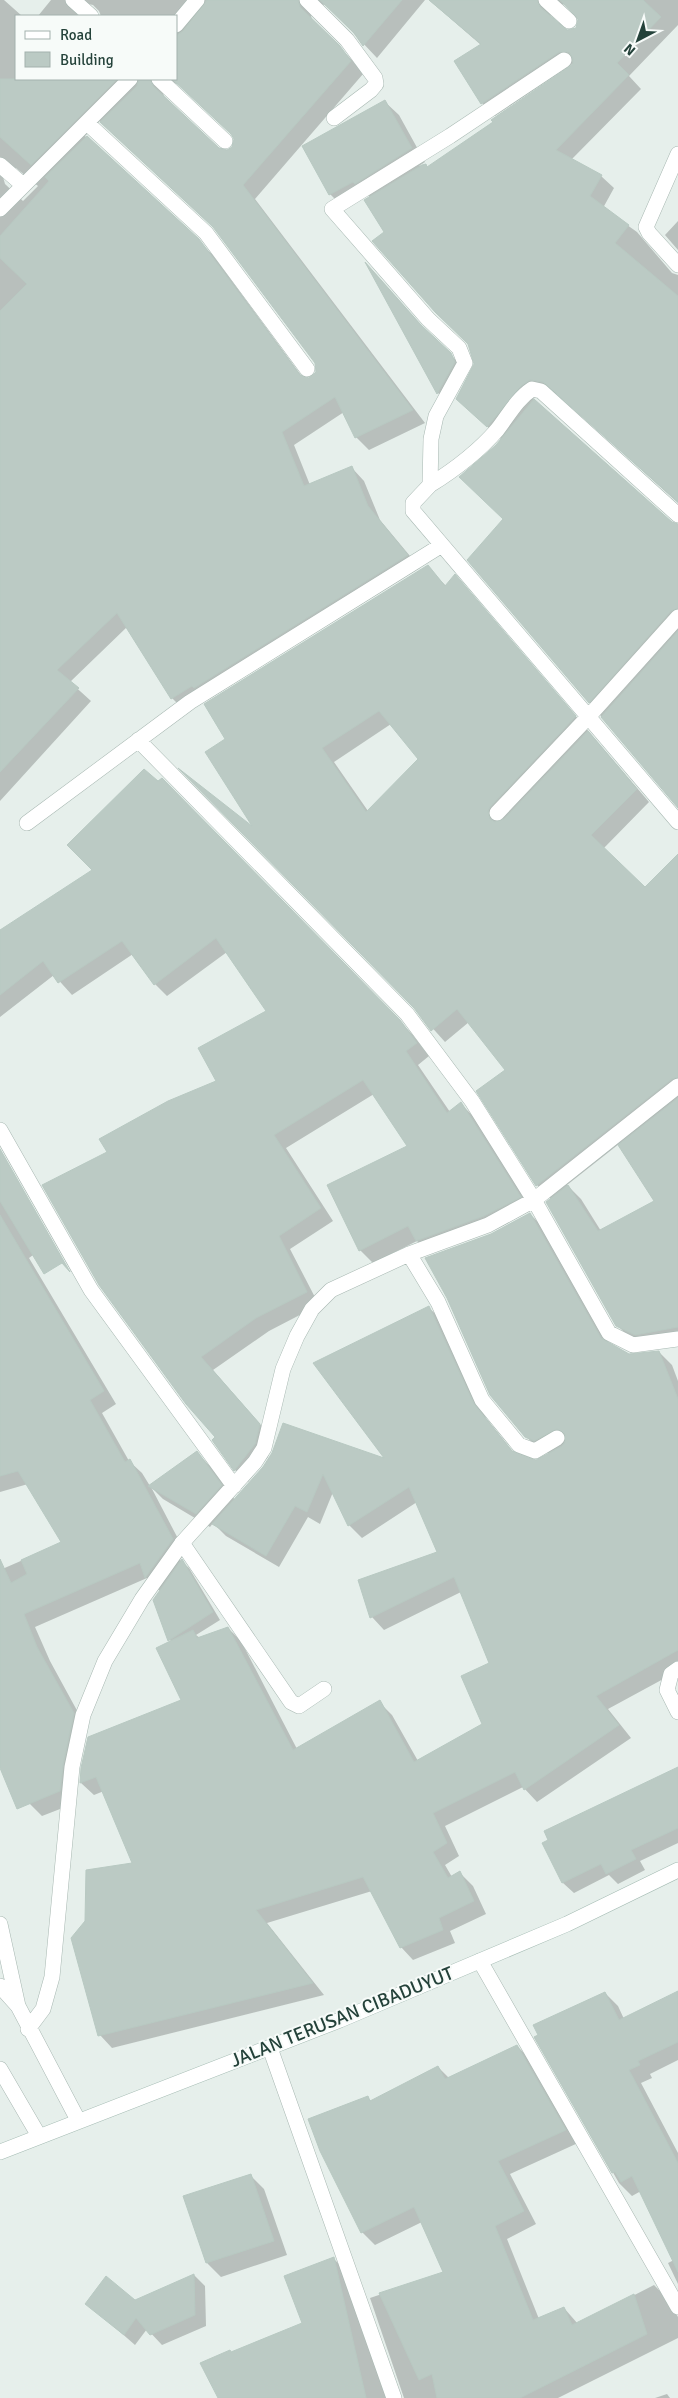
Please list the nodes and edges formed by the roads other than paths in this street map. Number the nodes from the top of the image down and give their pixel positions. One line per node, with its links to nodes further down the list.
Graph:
1 (73, 0): 5 (street)
2 (197, 0): 7 (street)
3 (307, 0): 11 (street)
4 (546, 0): 6 (street)
5 (90, 15)
6 (569, 21)
7 (178, 23)
8 (564, 60): 20 (street)
9 (129, 80): 12 (street)
10 (160, 80): 13 (street)
11 (334, 118)
12 (87, 123): 16 (street); 19 (street)
13 (225, 141)
14 (678, 154): 18 (street)
15 (0, 165): 16 (street)
16 (22, 184): 17 (street)
17 (0, 209)
18 (678, 265)
19 (307, 369)
20 (430, 485): 21 (street); 22 (street)
21 (678, 515)
22 (442, 545): 24 (street); 25 (street)
23 (678, 617): 24 (street)
24 (589, 716): 26 (street); 28 (street)
25 (138, 740): 27 (street); 31 (street)
26 (497, 812)
27 (27, 822)
28 (678, 822)
29 (678, 1086): 31 (street)
30 (0, 1130): 35 (street)
31 (534, 1200): 32 (street); 33 (street)
32 (409, 1254): 34 (street); 35 (street)
33 (678, 1339)
34 (557, 1438)
35 (234, 1486): 36 (street)
36 (182, 1543): 38 (street); 45 (street)
37 (678, 1669): 39 (street)
38 (324, 1689)
39 (678, 1712)
40 (678, 1870): 42 (street, JALAN TERUSAN CIBADUYUT)
41 (0, 1924): 44 (street)
42 (480, 1961): 46 (street, JALAN TERUSAN CIBADUYUT); 51 (street)
43 (0, 1986): 44 (street)
44 (18, 2006): 45 (street)
45 (28, 2029): 48 (street)
46 (270, 2048): 48 (street, JALAN TERUSAN CIBADUYUT); 52 (street)
47 (0, 2069): 49 (street)
48 (78, 2120): 49 (street, JALAN TERUSAN CIBADUYUT)
49 (39, 2136): 50 (street, JALAN TERUSAN CIBADUYUT)
50 (0, 2152)
51 (678, 2307)
52 (394, 2398)

